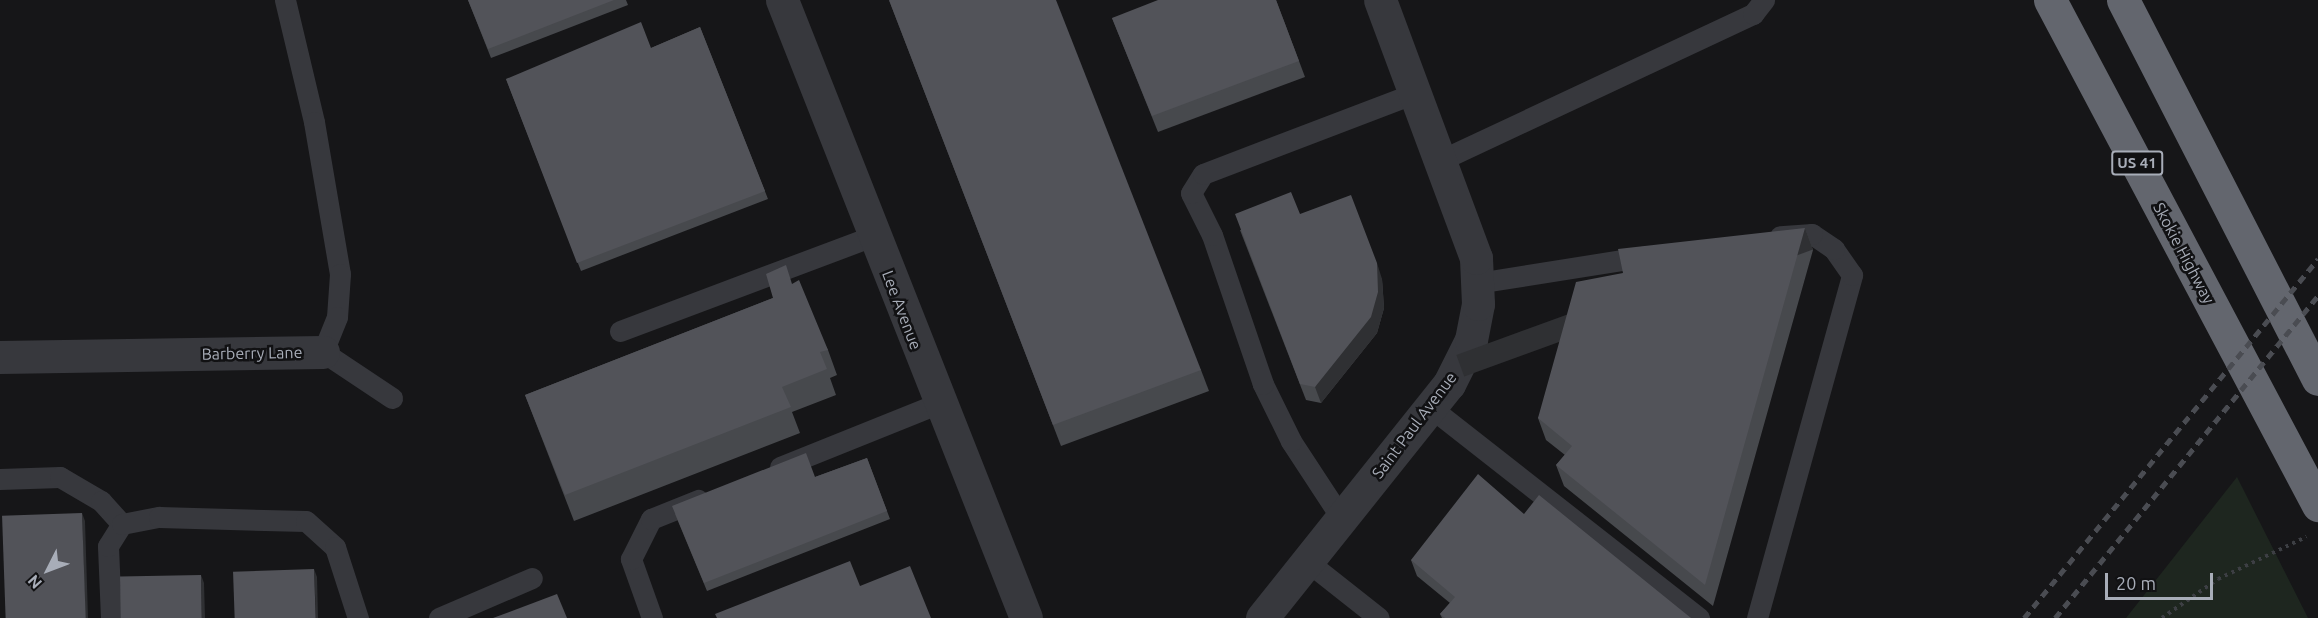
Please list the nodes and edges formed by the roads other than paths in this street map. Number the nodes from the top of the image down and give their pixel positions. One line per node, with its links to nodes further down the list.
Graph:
1 (285, 0): 14 (lane, Barberry Lane)
2 (782, 0): 9 (street, Lee Avenue)
3 (1380, 0): 7 (street, Saint Paul Avenue)
4 (1764, 0): 8 (lane)
5 (2050, 0): 23 (highway, Skokie Highway / US 41)
6 (2123, 0): 16 (highway)
7 (1415, 93): 8 (street, Saint Paul Avenue); 24 (lane)
8 (1439, 161): 12 (street, Saint Paul Avenue)
9 (873, 236): 13 (lane); 18 (street, Lee Avenue)
10 (1757, 239): 36 (lane)
11 (1676, 252): 12 (lane)
12 (1477, 283): 19 (street, Saint Paul Avenue)
13 (620, 331)
14 (322, 352): 15 (street, Barberry Lane); 17 (lane)
15 (0, 357)
16 (2318, 379)
17 (392, 398)
18 (939, 403): 20 (lane); 32 (street, Lee Avenue)
19 (1431, 407): 24 (street, Saint Paul Avenue); 35 (lane)
20 (761, 474)
21 (0, 479): 25 (lane)
22 (717, 492): 31 (lane)
23 (2318, 505)
24 (1342, 519): 26 (street, Saint Paul Avenue)
25 (122, 524): 28 (lane); 29 (lane)
26 (1308, 562): 33 (street, Saint Paul Avenue); 34 (lane)
27 (532, 578): 30 (lane)
28 (111, 618)
29 (358, 618)
30 (439, 618)
31 (652, 618)
32 (1026, 618)
33 (1263, 618)
34 (1379, 618)
35 (1699, 618)
36 (1757, 618)

